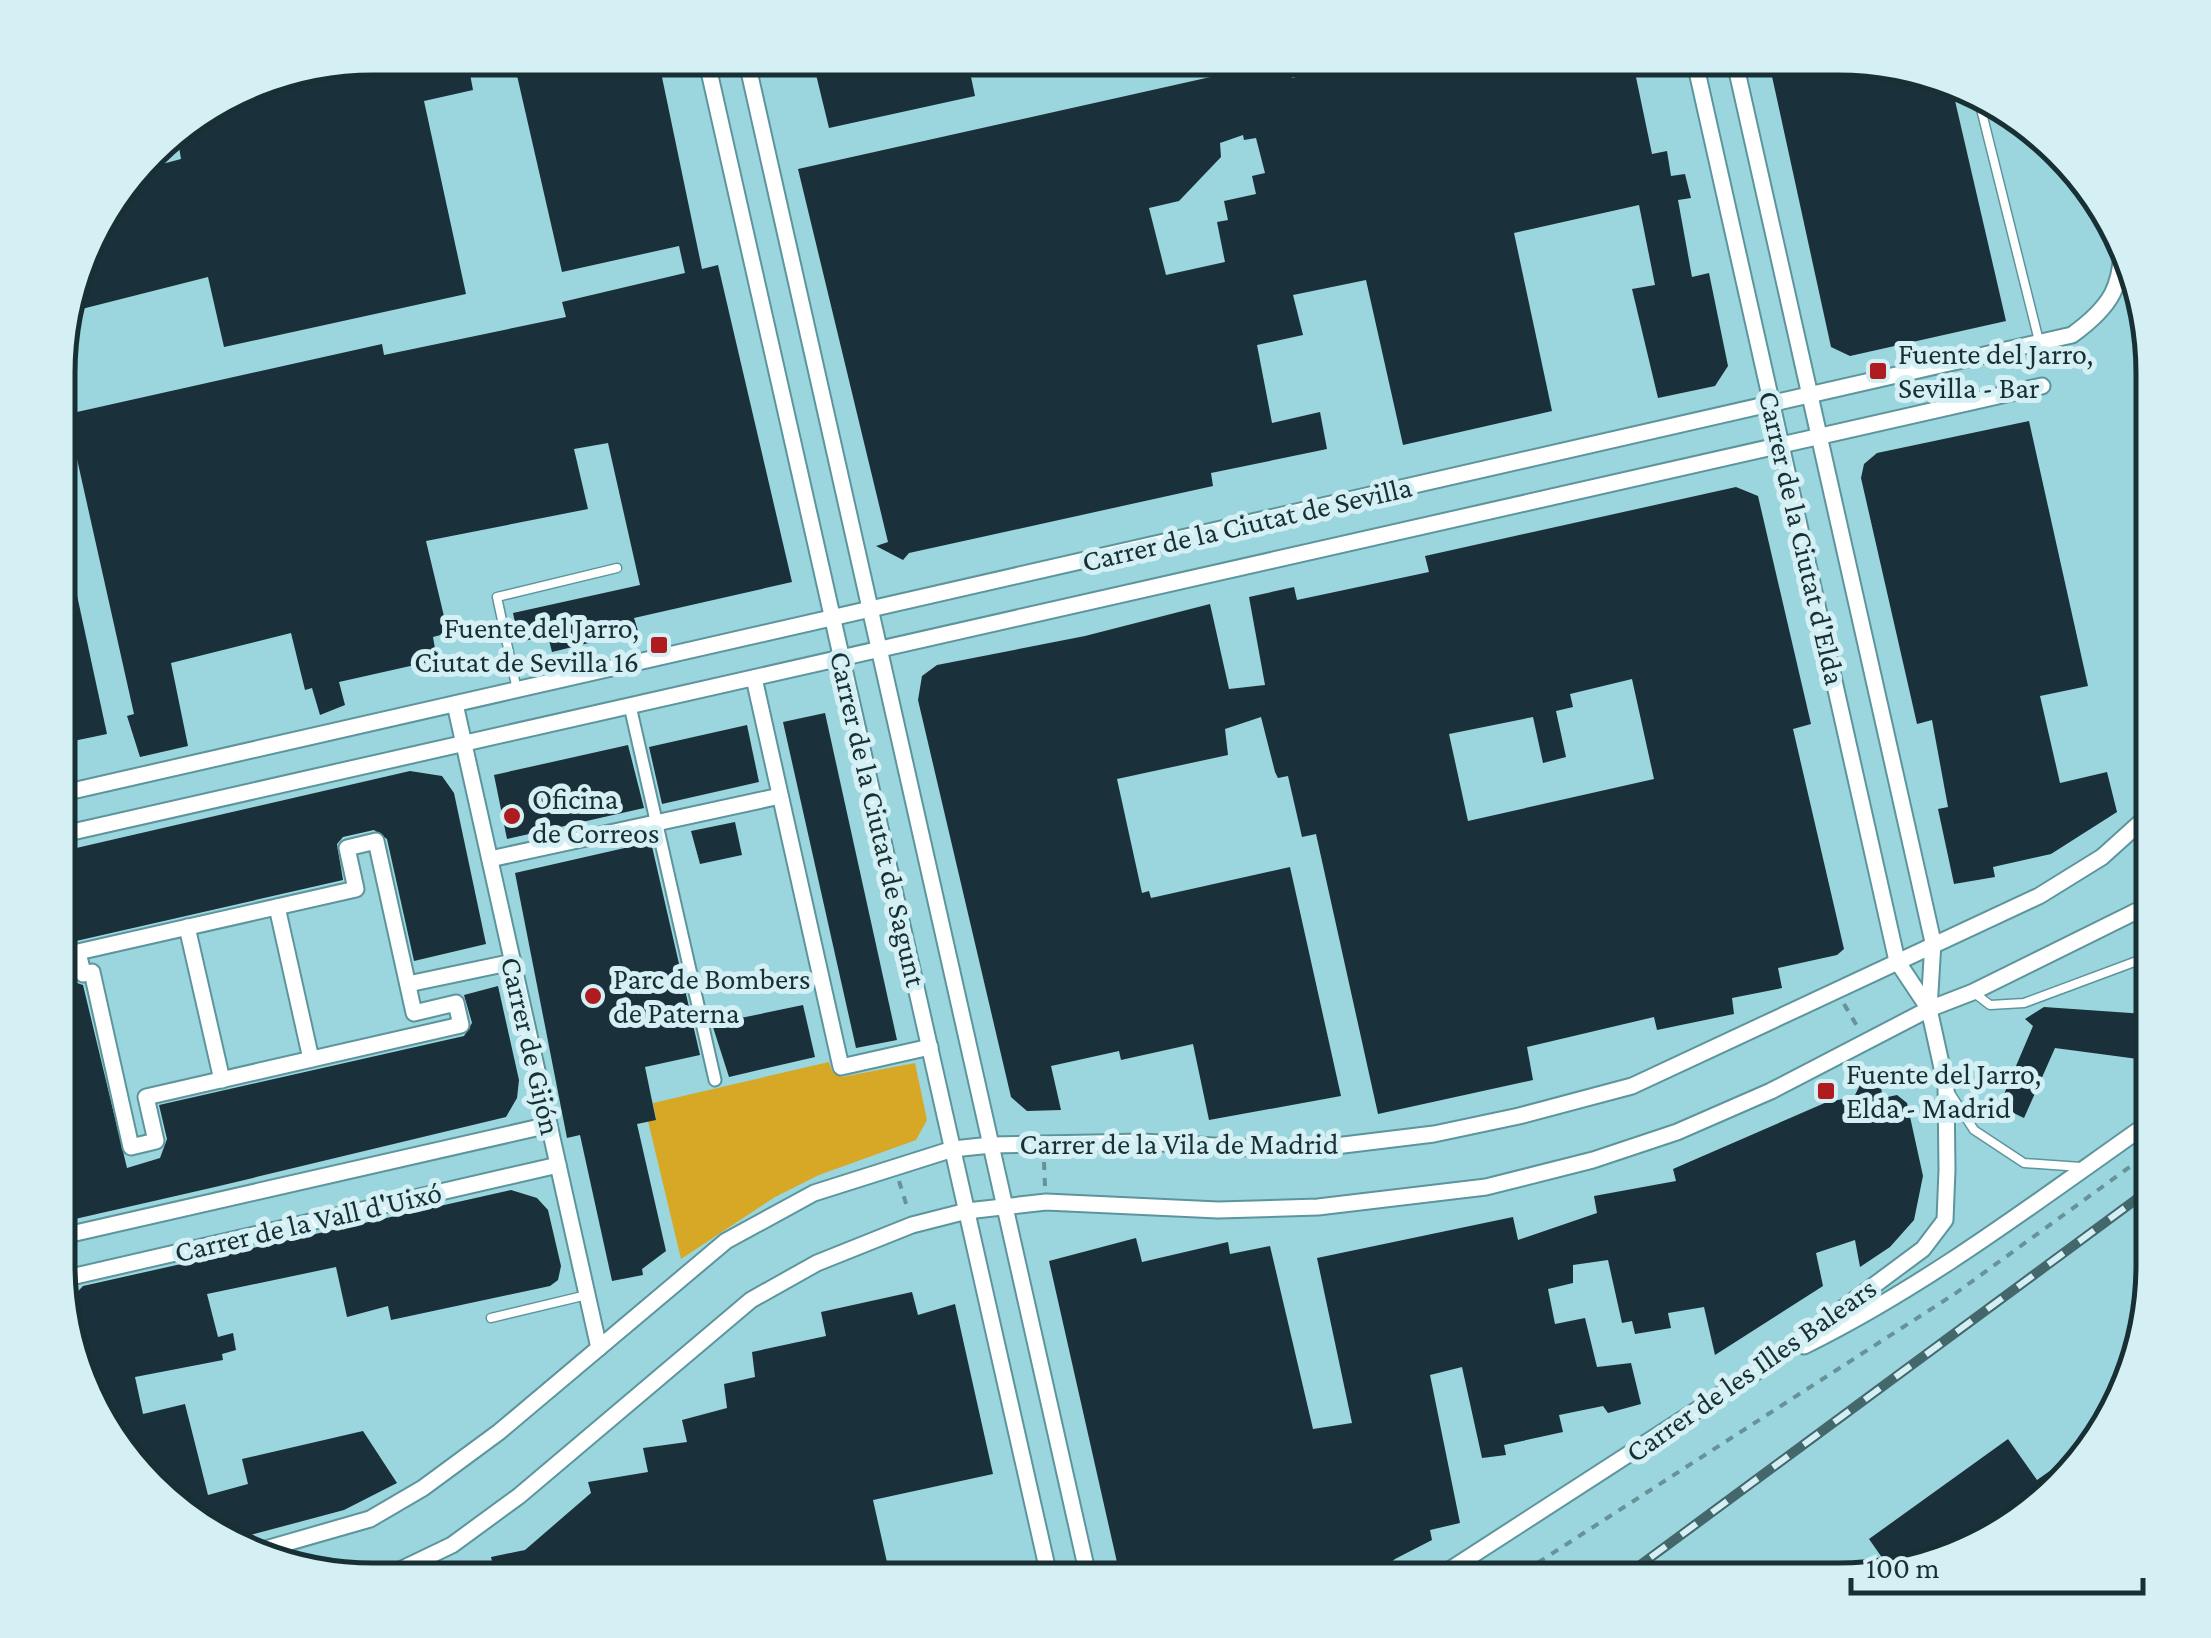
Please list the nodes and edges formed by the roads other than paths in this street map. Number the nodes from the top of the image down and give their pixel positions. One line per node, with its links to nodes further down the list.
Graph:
1 (710, 76): 15 (street, Carrer de la Ciutat de Sagunt)
2 (750, 76): 14 (street, Carrer de la Ciutat de Sagunt)
3 (1698, 76): 10 (street, Carrer de la Ciutat d'Elda)
4 (1738, 76): 9 (street, Carrer de la Ciutat d'Elda)
5 (1983, 113): 7 (lane)
6 (2120, 278): 7 (street, Carrer de la Ciutat de Sevilla)
7 (2040, 344): 9 (street, Carrer de la Ciutat de Sevilla)
8 (2042, 386): 11 (street, Carrer de la Ciutat de Sevilla)
9 (1810, 396): 10 (street, Carrer de la Ciutat de Sevilla); 11 (street, Carrer de la Ciutat d'Elda)
10 (1772, 405): 12 (street, Carrer de la Ciutat d'Elda); 14 (street, Carrer de la Ciutat de Sevilla)
11 (1819, 436): 12 (street, Carrer de la Ciutat de Sevilla); 32 (street, Carrer de la Ciutat d'Elda)
12 (1781, 445): 16 (street, Carrer de la Ciutat de Sevilla); 33 (street, Carrer de la Ciutat d'Elda)
13 (618, 568): 19 (lane)
14 (870, 610): 15 (street, Carrer de la Ciutat de Sevilla); 16 (street, Carrer de la Ciutat de Sagunt)
15 (833, 618): 17 (street, Carrer de la Ciutat de Sagunt); 19 (street, Carrer de la Ciutat de Sevilla)
16 (880, 649): 17 (street, Carrer de la Ciutat de Sevilla); 50 (street, Carrer de la Ciutat de Sagunt)
17 (842, 658): 18 (street, Carrer de la Ciutat de Sevilla); 43 (street, Carrer de la Ciutat de Sagunt)
18 (754, 678): 21 (street, Carrer de la Ciutat de Sevilla); 24 (street)
19 (516, 690): 20 (street, Carrer de la Ciutat de Sevilla)
20 (455, 704): 22 (street); 23 (street, Carrer de la Ciutat de Sevilla)
21 (630, 706): 22 (street, Carrer de la Ciutat de Sevilla); 25 (street)
22 (464, 743): 27 (street, Carrer de la Ciutat de Sevilla); 28 (street, Carrer de Gijón)
23 (75, 790)
24 (780, 796): 25 (street); 38 (street)
25 (657, 823): 28 (street); 46 (street)
26 (2135, 827): 32 (street, Carrer de la Vila de Madrid)
27 (76, 831)
28 (490, 859): 34 (street, Carrer de Gijón)
29 (278, 907): 31 (street); 39 (street); 44 (street)
30 (2135, 912): 41 (street, Carrer de la Vila de Madrid)
31 (187, 927): 36 (street); 45 (street)
32 (1933, 942): 33 (street, Carrer de la Vila de Madrid); 42 (street, Carrer de la Ciutat d'Elda)
33 (1897, 961): 42 (street, Carrer de la Ciutat d'Elda); 50 (street, Carrer de la Vila de Madrid)
34 (513, 962): 39 (street); 48 (street, Carrer de Gijón)
35 (2135, 962): 41 (lane)
36 (80, 964): 37 (street); 45 (street)
37 (76, 965)
38 (821, 979): 40 (lane); 43 (street)
39 (408, 984): 44 (street)
40 (784, 987)
41 (1973, 992): 42 (street, Carrer de la Vila de Madrid)
42 (1929, 1009): 47 (street, Carrer de la Ciutat d'Elda); 54 (street, Carrer de la Vila de Madrid)
43 (930, 1047): 51 (street, Carrer de la Ciutat de Sagunt)
44 (311, 1059): 45 (street)
45 (222, 1080)
46 (715, 1080)
47 (1946, 1086): 53 (lane); 61 (street, Carrer de les Illes Balears)
48 (549, 1125): 52 (street, Carrer de Gijón); 56 (street, Carrer de la Vall d'Uixó)
49 (2135, 1133): 53 (street)
50 (991, 1145): 51 (street, Carrer de la Vila de Madrid); 54 (street, Carrer de la Ciutat de Sagunt)
51 (953, 1149): 55 (street, Carrer de la Ciutat de Sagunt); 60 (street, Carrer de la Vila de Madrid)
52 (558, 1165): 57 (street, Carrer de la Vall d'Uixó); 58 (street, Carrer de Gijón)
53 (2086, 1167): 61 (street)
54 (1005, 1207): 55 (street, Carrer de la Vila de Madrid); 65 (street, Carrer de la Ciutat de Sagunt)
55 (967, 1211): 63 (street, Carrer de la Vila de Madrid); 64 (street, Carrer de la Ciutat de Sagunt)
56 (76, 1233)
57 (76, 1276)
58 (587, 1296): 59 (lane); 60 (street, Carrer de Gijón)
59 (491, 1318)
60 (599, 1348): 62 (street, Carrer de la Vila de Madrid)
61 (1768, 1364): 66 (street, Carrer de les Illes Balears)
62 (276, 1546)
63 (416, 1562)
64 (1046, 1562)
65 (1085, 1562)
66 (1461, 1563)

